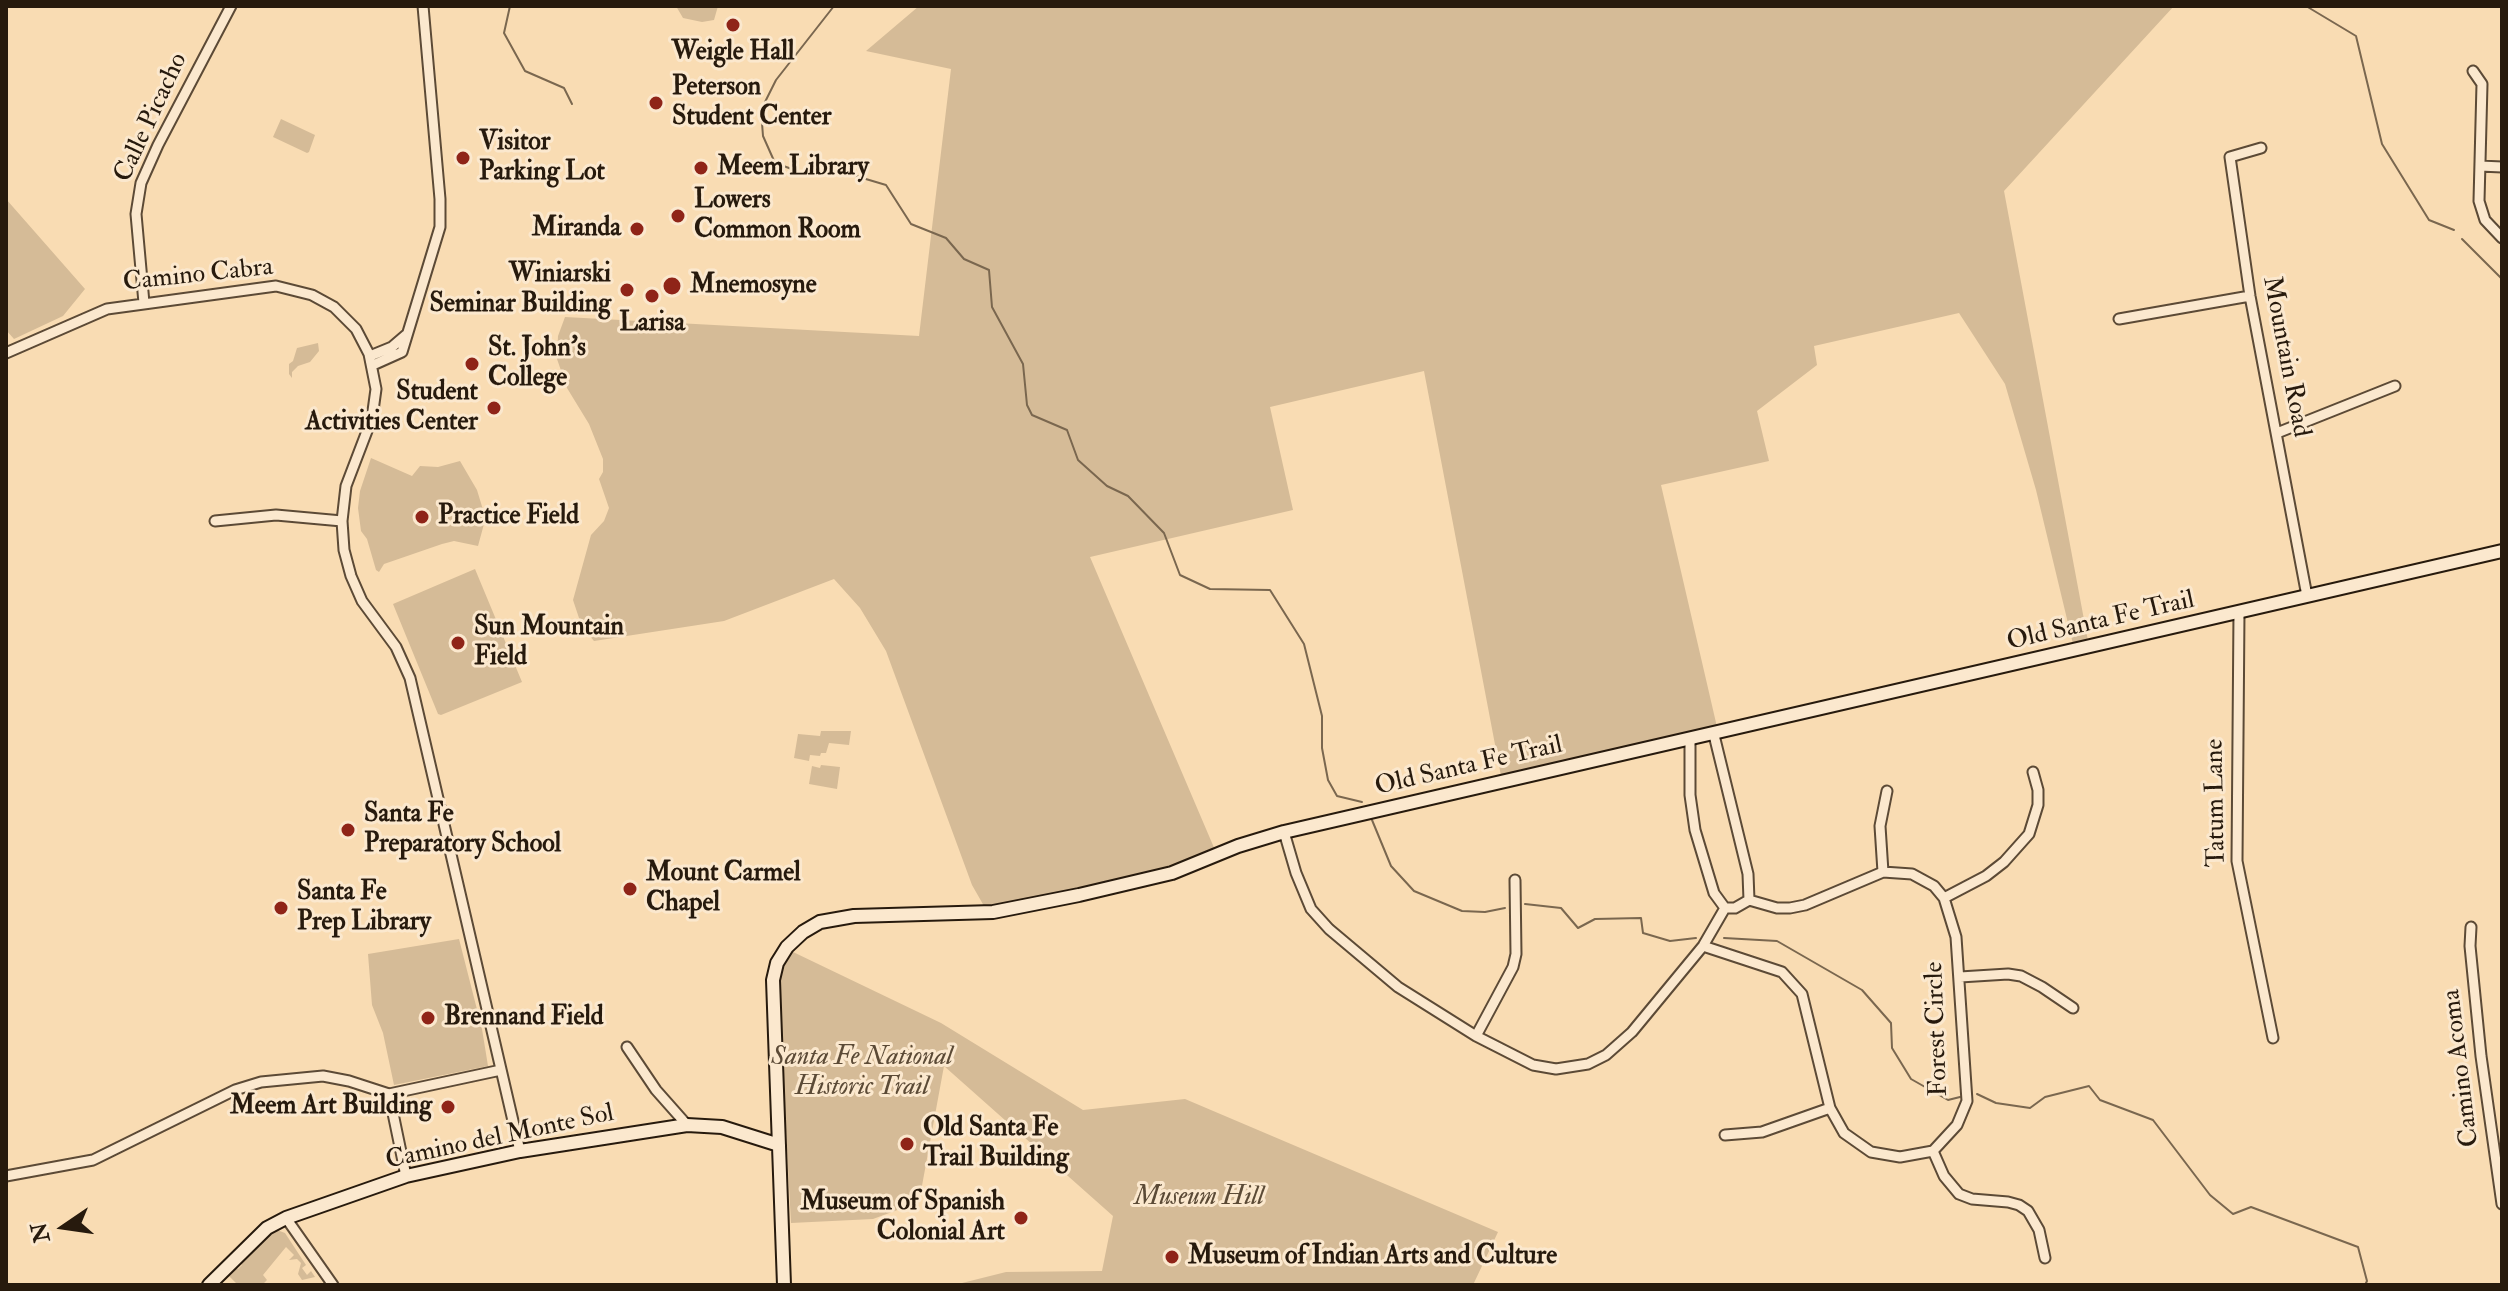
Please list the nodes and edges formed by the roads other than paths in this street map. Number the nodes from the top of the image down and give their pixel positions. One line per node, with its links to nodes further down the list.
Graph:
1 (231, 6): 9 (street, Calle Picacho)
2 (423, 6): 12 (street)
3 (2473, 71): 5 (street)
4 (2261, 148): 8 (street, Mountain Road)
5 (2480, 166): 6 (street); 7 (street)
6 (2502, 167)
7 (2502, 238)
8 (2250, 296): 10 (street); 14 (street, Mountain Road)
9 (144, 303): 11 (street, Camino Cabra); 12 (street, Camino Cabra)
10 (2119, 319)
11 (6, 353)
12 (372, 361): 16 (street)
13 (2395, 386): 14 (street)
14 (2277, 433): 18 (street, Mountain Road)
15 (215, 521): 16 (street)
16 (342, 521): 37 (street)
17 (2502, 551): 18 (street, Old Santa Fe Trail)
18 (2307, 596): 19 (street, Old Santa Fe Trail)
19 (2239, 612): 20 (street, Old Santa Fe Trail); 35 (street, Tatum Lane)
20 (1714, 735): 21 (street, Old Santa Fe Trail); 28 (street)
21 (1690, 740): 24 (street, Old Santa Fe Trail); 29 (street)
22 (2033, 772): 27 (street)
23 (1887, 791): 25 (street)
24 (1284, 832): 34 (street); 42 (street, Old Santa Fe Trail)
25 (1883, 872): 27 (street); 28 (street)
26 (1515, 880): 34 (street)
27 (1944, 898): 32 (street, Forest Circle)
28 (1749, 900): 29 (street)
29 (1725, 908): 31 (street)
30 (2471, 927): 47 (street, Camino Acoma)
31 (1703, 946): 34 (street); 39 (street)
32 (1960, 977): 33 (street); 44 (street, Forest Circle)
33 (2073, 1008)
34 (1476, 1036)
35 (2273, 1038)
36 (627, 1047): 40 (street)
37 (501, 1070): 38 (street); 43 (street)
38 (389, 1094): 45 (street); 46 (street)
39 (1830, 1108): 41 (street); 44 (street)
40 (687, 1125): 42 (street, Camino del Monte Sol); 43 (street, Camino del Monte Sol)
41 (1725, 1135)
42 (779, 1145): 52 (street, Old Santa Fe Trail)
43 (520, 1151): 46 (street, Camino del Monte Sol)
44 (1933, 1151): 49 (street)
45 (6, 1176)
46 (406, 1176): 48 (street, Camino del Monte Sol)
47 (2502, 1204)
48 (286, 1218): 50 (street, Camino del Monte Sol); 51 (street)
49 (2045, 1258)
50 (209, 1285)
51 (333, 1285)
52 (784, 1285)

